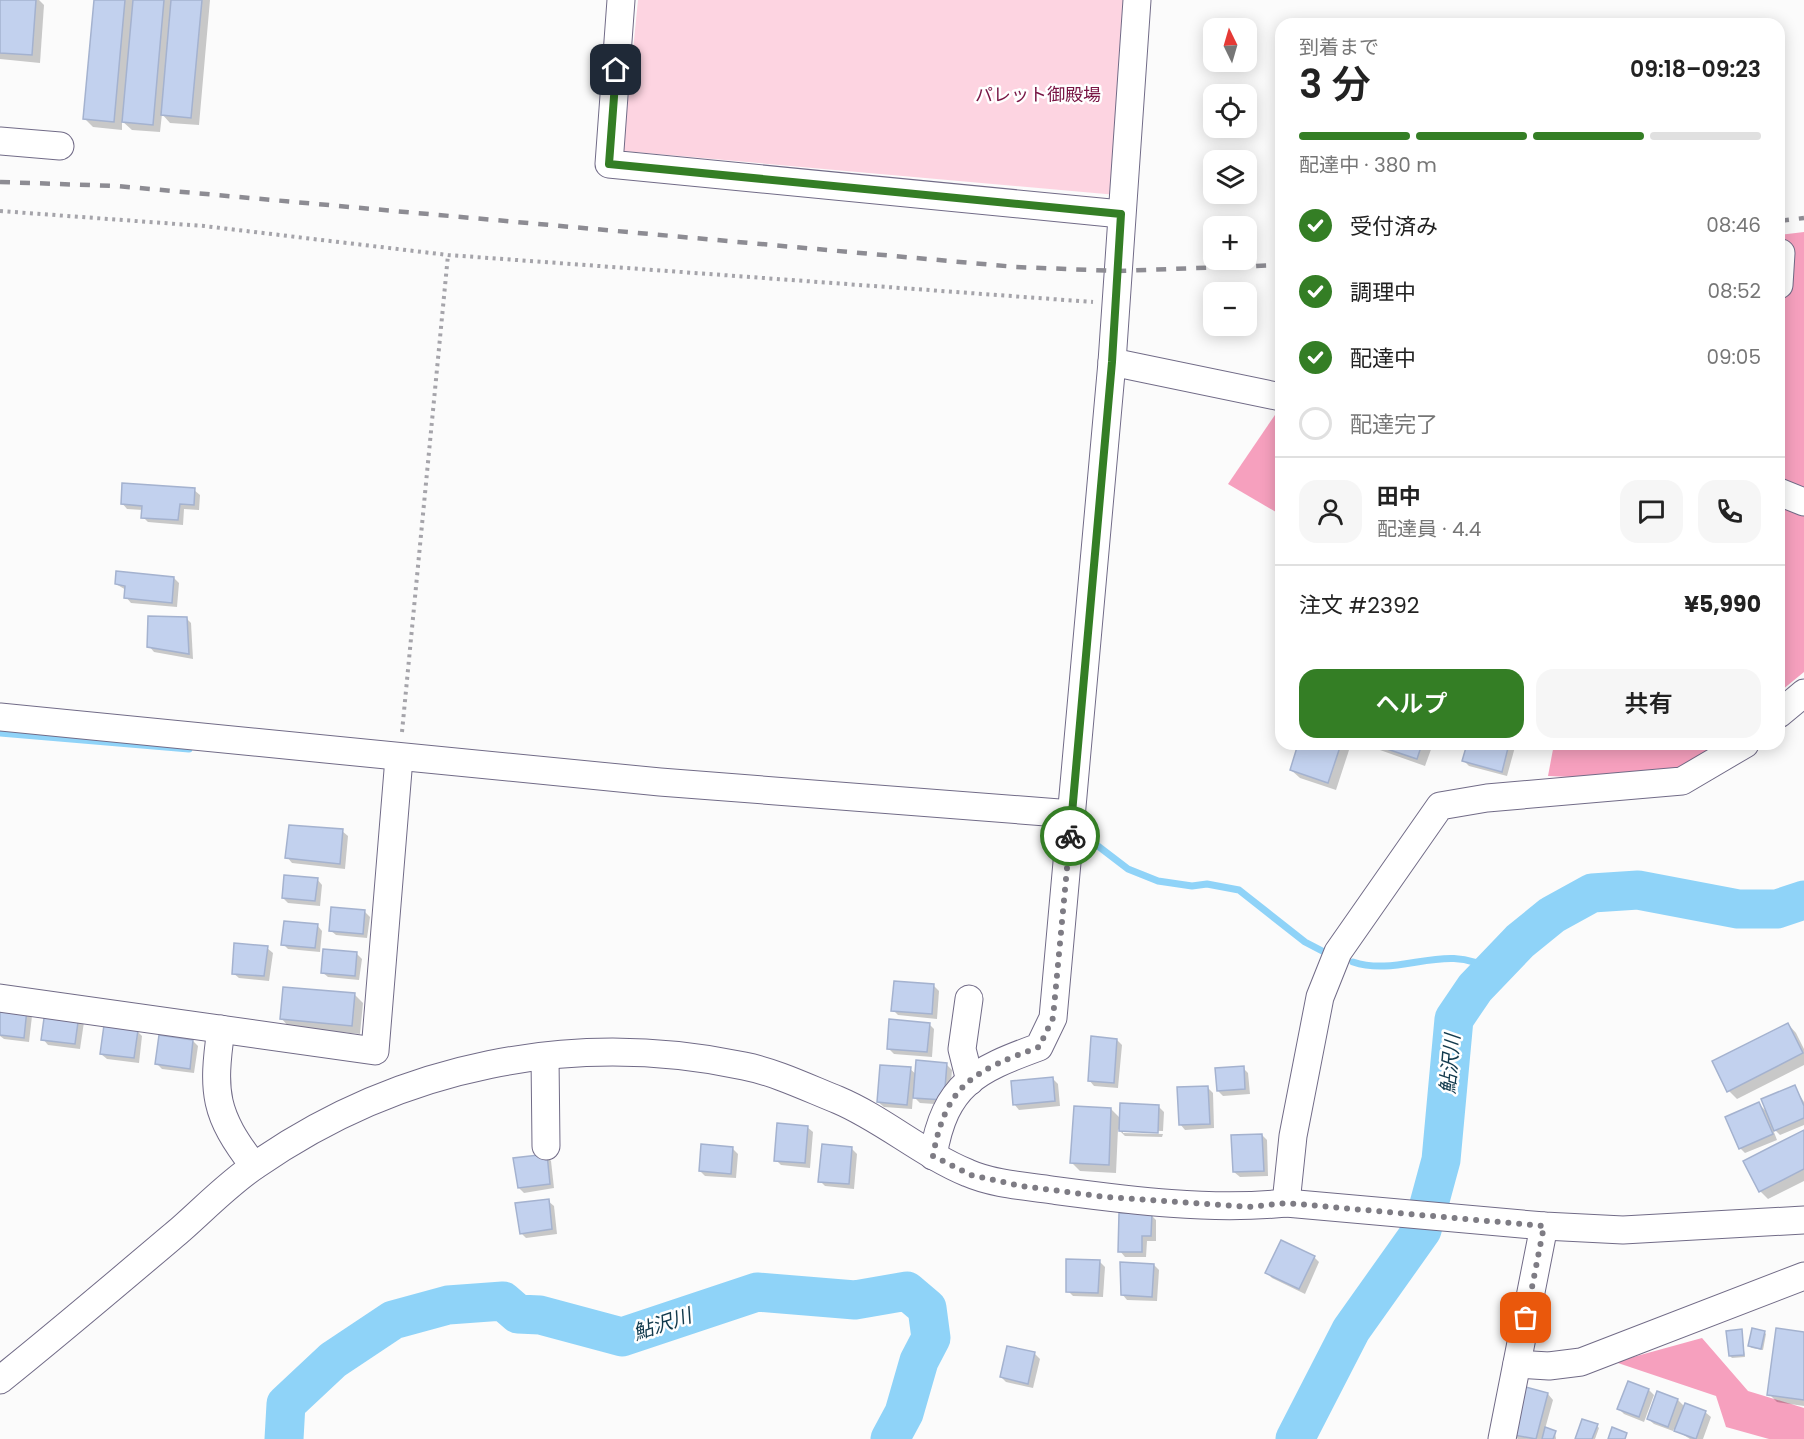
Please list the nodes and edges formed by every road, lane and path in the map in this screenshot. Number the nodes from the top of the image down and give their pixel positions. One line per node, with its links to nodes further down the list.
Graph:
1 (621, 0): 6 (street)
2 (1137, 0): 6 (street)
3 (0, 141): 4 (street)
4 (60, 146)
5 (0, 211): 7 (path)
6 (1121, 214): 8 (street)
7 (448, 255): 8 (path); 17 (path)
8 (1115, 304): 9 (street)
9 (1112, 362): 10 (street); 18 (street)
10 (1275, 396)
11 (1785, 494): 12 (street)
12 (1804, 502)
13 (1804, 693): 14 (street)
14 (1785, 709)
15 (0, 717): 17 (street)
16 (1735, 750): 27 (street)
17 (399, 758): 18 (street); 21 (street)
18 (1072, 814): 23 (street)
19 (0, 998): 21 (street)
20 (969, 999): 23 (street)
21 (220, 1029): 26 (street)
22 (545, 1057): 24 (street); 25 (street); 26 (street)
23 (970, 1081): 25 (street)
24 (546, 1146)
25 (933, 1156): 27 (street)
26 (254, 1166): 32 (street)
27 (1286, 1203): 29 (street)
28 (1804, 1220): 29 (street)
29 (1544, 1226): 31 (street)
30 (1804, 1276): 31 (street)
31 (1517, 1364): 33 (street)
32 (0, 1380)
33 (1502, 1439)

